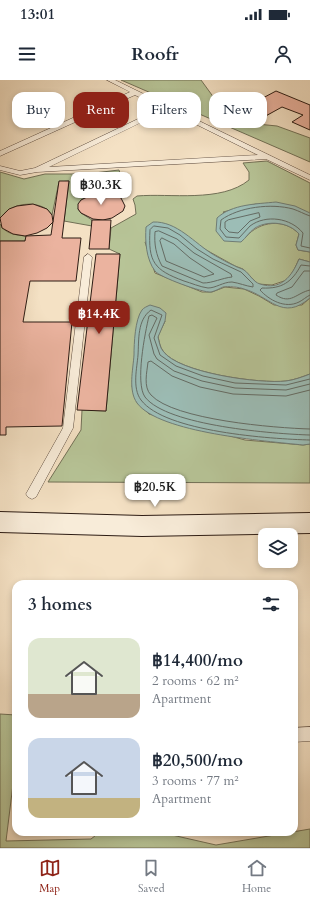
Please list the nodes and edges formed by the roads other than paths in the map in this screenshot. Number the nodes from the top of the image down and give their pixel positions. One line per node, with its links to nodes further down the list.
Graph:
1 (110, 80): 2 (lane)
2 (134, 93): 3 (lane); 6 (lane)
3 (137, 94)
4 (137, 122): 9 (lane)
5 (201, 125): 7 (lane)
6 (0, 154)
7 (265, 157): 9 (lane); 10 (lane)
8 (0, 168): 9 (lane)
9 (37, 170)
10 (310, 178)
11 (88, 257): 12 (lane)
12 (32, 494)
13 (0, 522): 14 (street)
14 (310, 523)
15 (310, 734): 16 (lane)
16 (298, 735)

